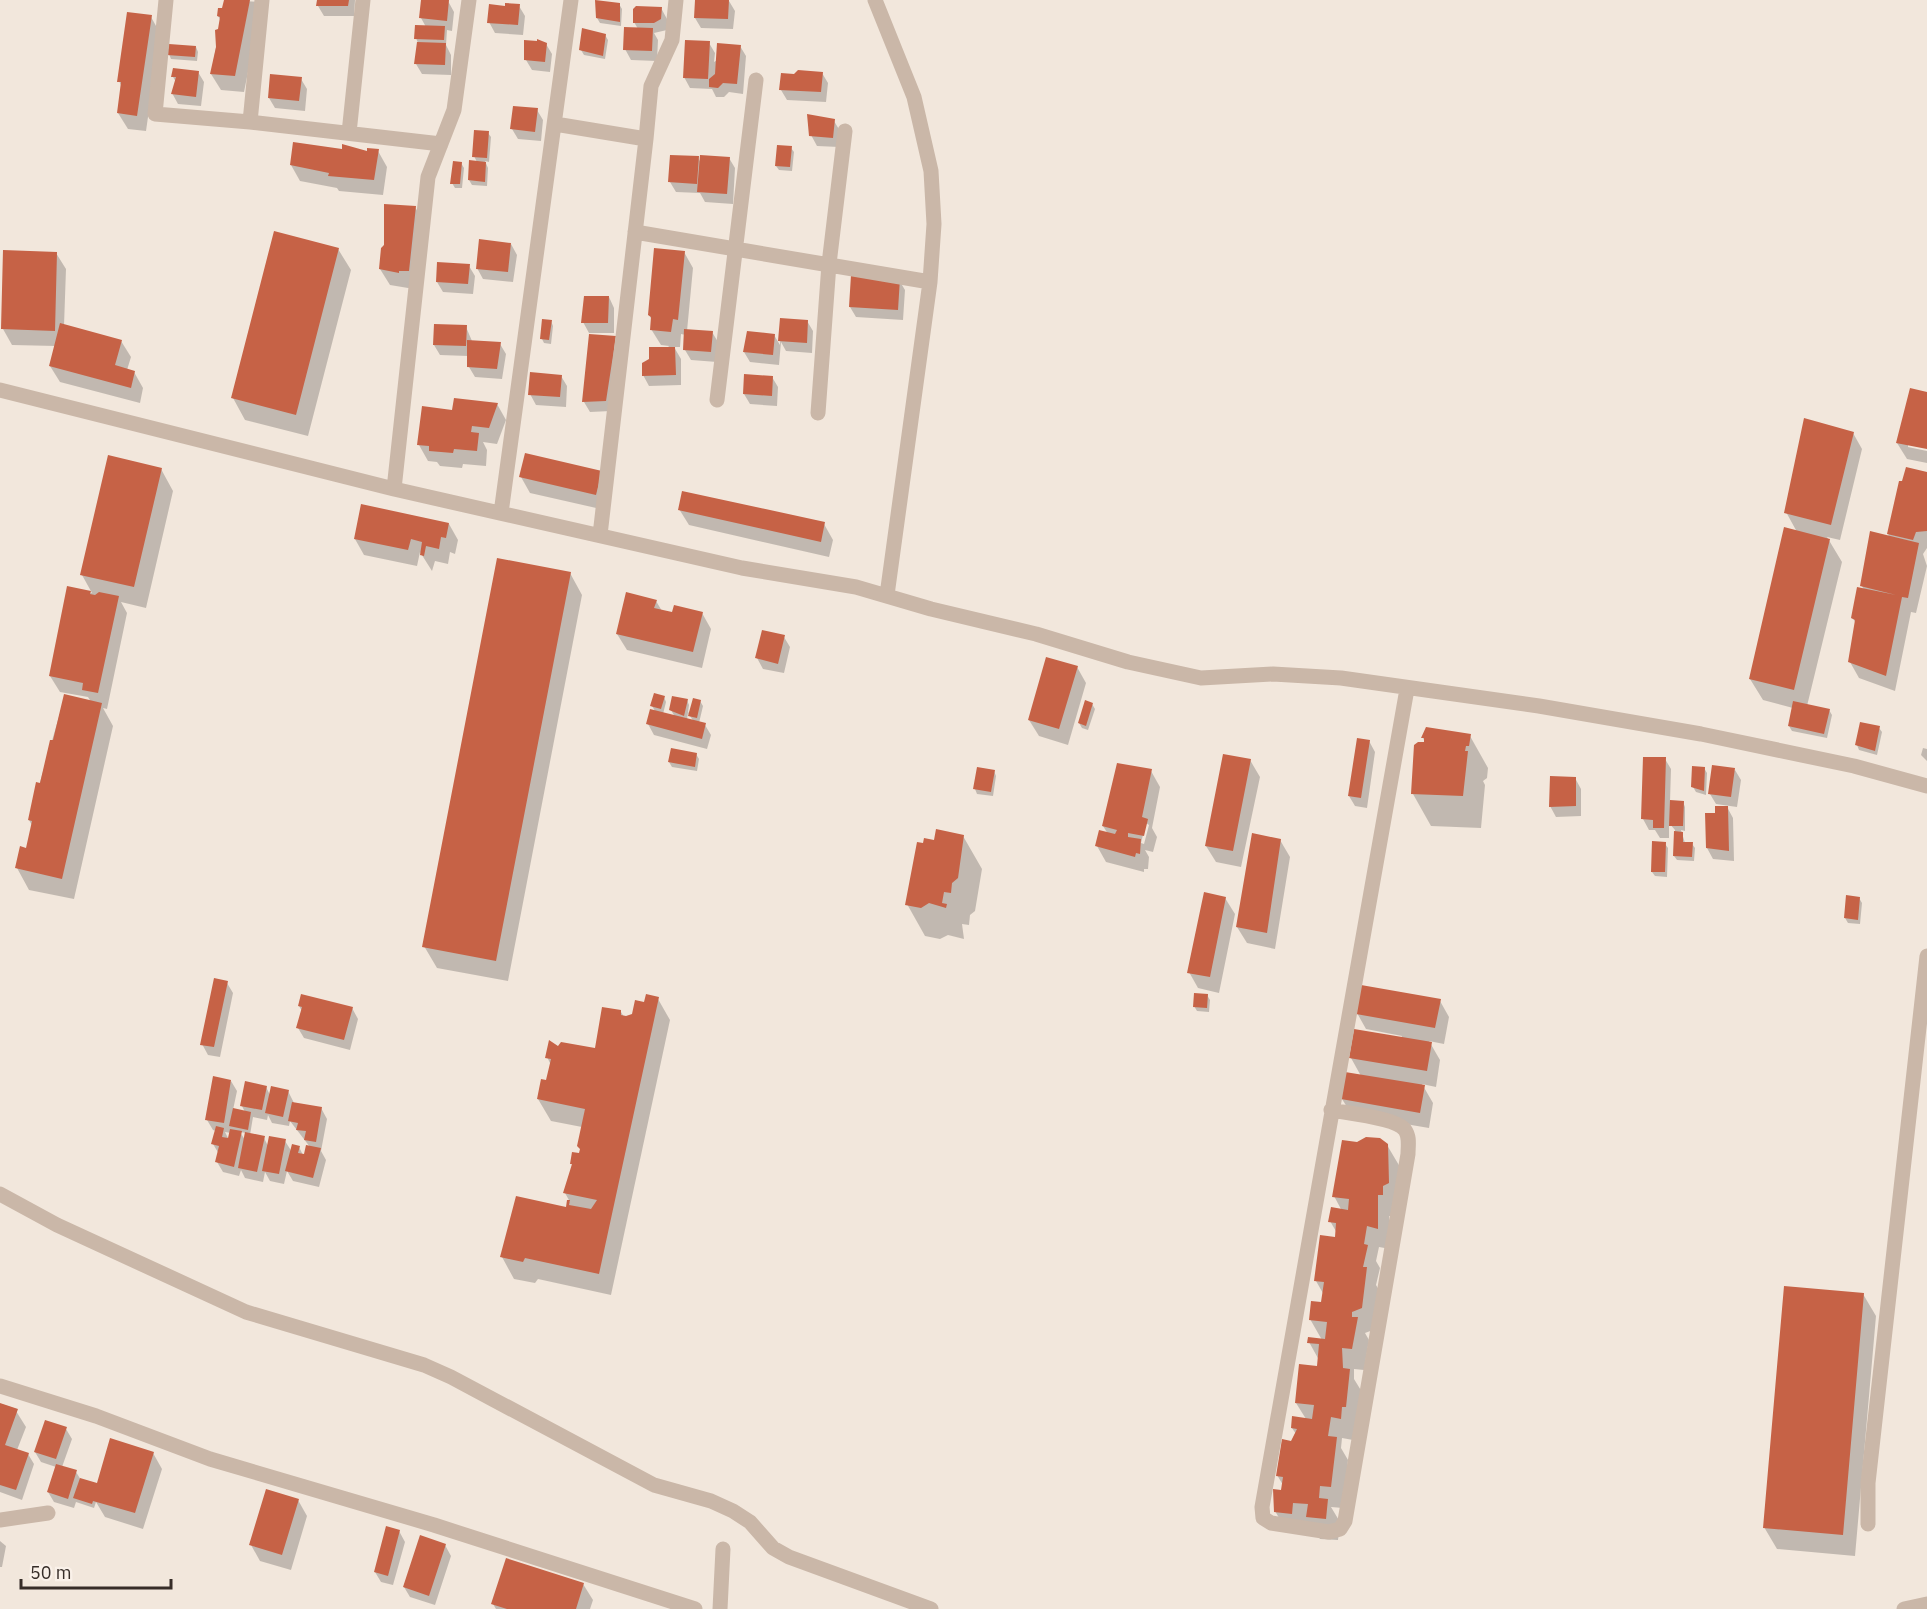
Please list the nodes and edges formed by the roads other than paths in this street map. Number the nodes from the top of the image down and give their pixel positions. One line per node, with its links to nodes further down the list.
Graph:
1 (166, 0): 9 (street)
2 (262, 0): 9 (street)
3 (363, 0): 12 (street)
4 (469, 0): 14 (street)
5 (571, 0): 10 (street)
6 (676, 0): 13 (street)
7 (875, 0): 18 (street)
8 (756, 80): 16 (street)
9 (250, 122): 12 (street)
10 (555, 124): 13 (street); 23 (street)
11 (844, 130): 17 (street)
12 (349, 133): 14 (street)
13 (646, 139): 15 (street)
14 (441, 144): 22 (street)
15 (635, 232): 16 (street); 24 (street)
16 (735, 249): 17 (street); 20 (street)
17 (829, 264): 18 (street); 21 (street)
18 (930, 282): 25 (street)
19 (0, 390): 22 (street)
20 (717, 400)
21 (818, 413)
22 (394, 489): 23 (street)
23 (501, 513): 24 (street)
24 (600, 535): 25 (street)
25 (888, 595): 26 (street)
26 (1407, 689): 27 (street); 29 (street)
27 (1927, 786)
28 (1927, 956): 34 (street)
29 (1330, 1110): 29 (street)
30 (0, 1194): 39 (street)
31 (0, 1386): 37 (street)
32 (48, 1513): 33 (street)
33 (0, 1520)
34 (1868, 1524)
35 (723, 1549): 38 (street)
36 (1927, 1604): 40 (street)
37 (695, 1609)
38 (720, 1609)
39 (931, 1609)
40 (1904, 1609)

